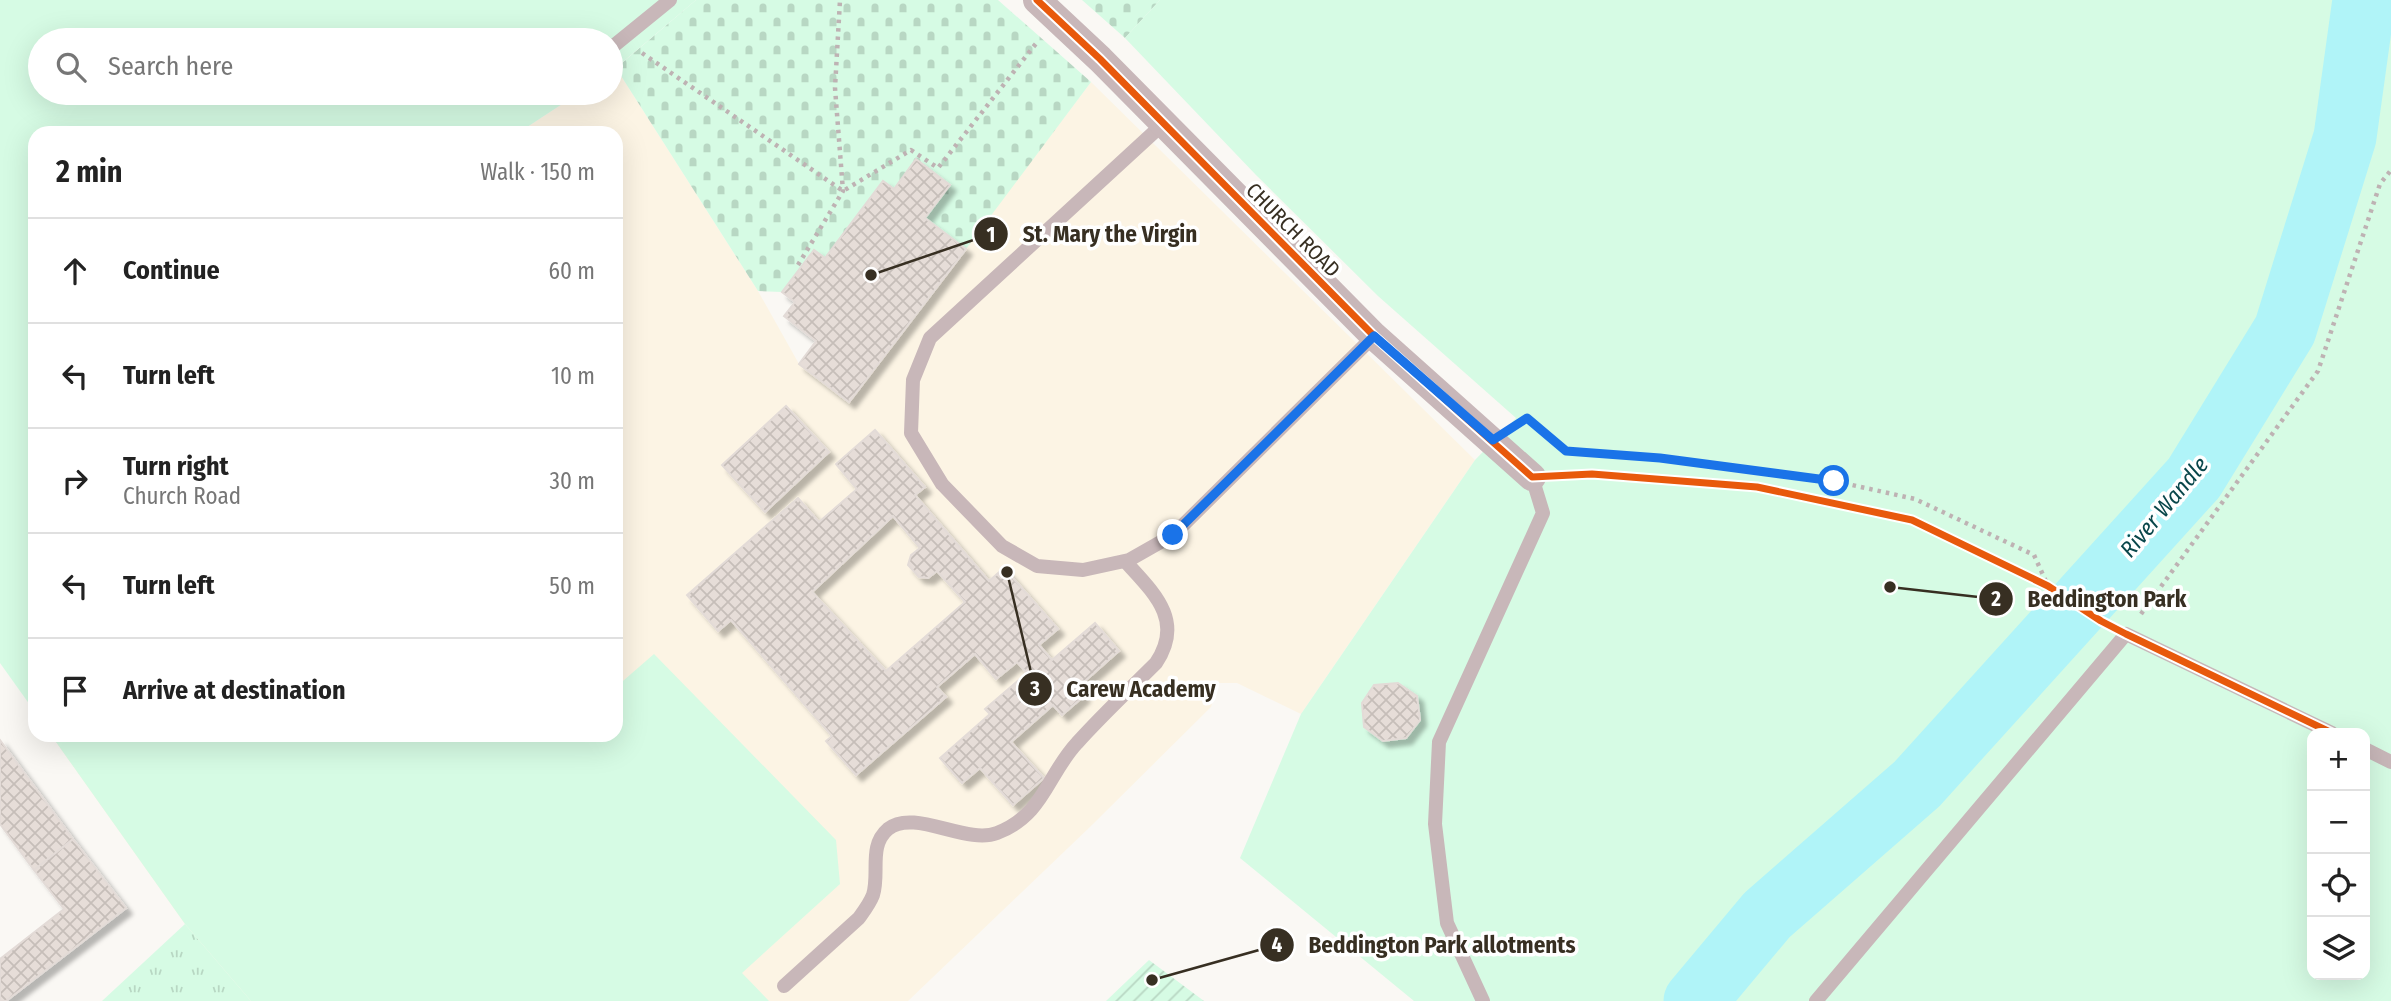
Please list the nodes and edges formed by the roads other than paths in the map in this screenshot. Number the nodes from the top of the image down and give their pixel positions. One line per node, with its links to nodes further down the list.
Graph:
1 (670, 0): 3 (lane)
2 (1044, 6): 4 (street, CHURCH ROAD)
3 (623, 37)
4 (1164, 123): 5 (street, CHURCH ROAD); 7 (lane)
5 (1374, 336): 6 (street, CHURCH ROAD); 7 (lane)
6 (1532, 477): 12 (lane)
7 (1125, 561): 11 (lane)
8 (2322, 728): 13 (lane)
9 (2370, 752): 10 (lane)
10 (2391, 762)
11 (784, 986)
12 (1483, 1001)
13 (1816, 1001)

